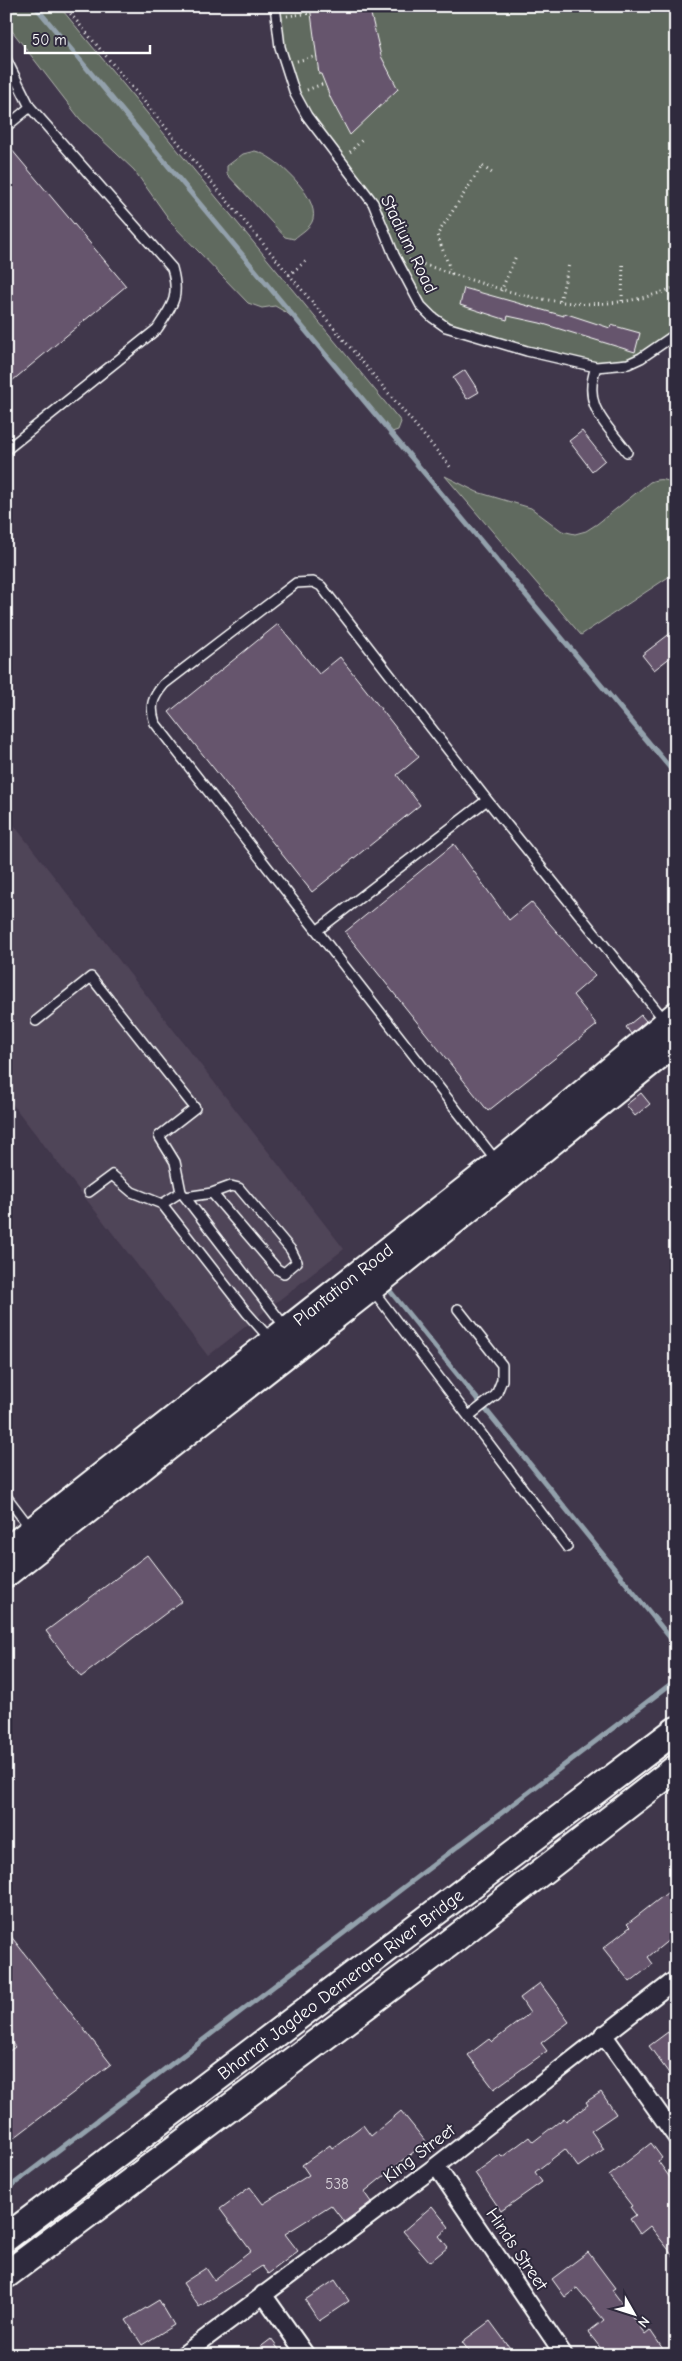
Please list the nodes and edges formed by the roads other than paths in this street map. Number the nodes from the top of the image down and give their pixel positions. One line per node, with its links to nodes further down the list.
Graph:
1 (276, 6): 6 (lane, Stadium Road)
2 (6, 59): 3 (lane)
3 (30, 107): 4 (lane); 7 (lane)
4 (6, 127)
5 (676, 334): 6 (lane, Stadium Road)
6 (596, 367): 8 (lane)
7 (6, 450)
8 (627, 452)
9 (487, 800): 10 (lane); 10 (lane); 12 (lane)
10 (318, 930): 13 (lane)
11 (36, 1020): 15 (lane)
12 (673, 1026): 13 (street, Plantation Road)
13 (504, 1170): 18 (street, Plantation Road); 20 (street, Plantation Road)
14 (89, 1192): 17 (lane)
15 (183, 1194): 16 (lane); 17 (lane); 20 (lane)
16 (212, 1194): 16 (lane)
17 (162, 1204): 20 (lane)
18 (372, 1289): 20 (street, Plantation Road); 21 (lane)
19 (458, 1309): 21 (lane)
20 (286, 1342): 23 (street, Plantation Road)
21 (469, 1416): 24 (lane)
22 (6, 1496): 23 (lane)
23 (38, 1537): 25 (street, Plantation Road); 26 (street, Plantation Road)
24 (567, 1547)
25 (6, 1550)
26 (6, 1575)
27 (676, 1730): 33 (main road, Bharrat Jagdeo Demerara River Bridge)
28 (676, 1768): 34 (main road, Bharrat Jagdeo Demerara River Bridge)
29 (676, 1978): 30 (street, King Street)
30 (602, 2034): 31 (street); 32 (street, King Street)
31 (676, 2137)
32 (436, 2166): 35 (street, King Street); 38 (street, Hinds Street)
33 (6, 2238)
34 (6, 2275)
35 (263, 2294): 36 (street, King Street); 37 (street)
36 (183, 2355)
37 (306, 2355)
38 (564, 2355)

